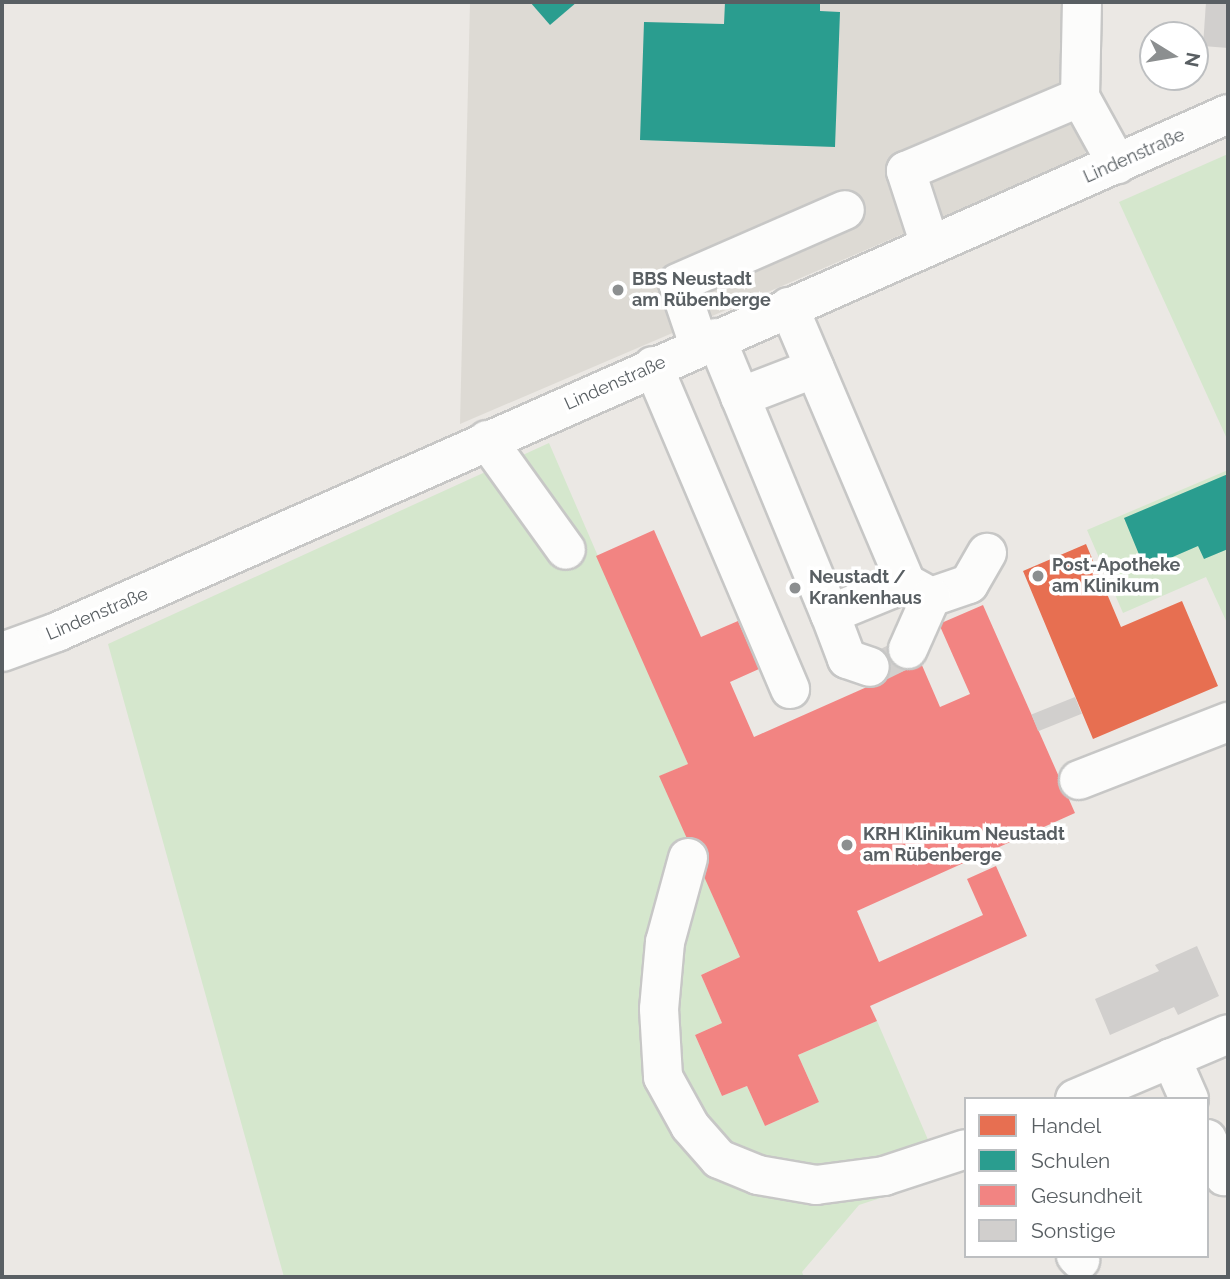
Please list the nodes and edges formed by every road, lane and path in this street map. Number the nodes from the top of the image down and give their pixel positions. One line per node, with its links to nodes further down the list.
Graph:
1 (1082, 2): 2 (street)
2 (1080, 97): 4 (street); 6 (street)
3 (1228, 114): 4 (street, Lindenstraße)
4 (1117, 164): 6 (street, Lindenstraße)
5 (845, 210): 8 (street)
6 (930, 245): 7 (street, Lindenstraße)
7 (789, 307): 8 (street, Lindenstraße); 10 (street)
8 (708, 341): 9 (street, Lindenstraße); 11 (street)
9 (653, 366): 12 (street, Lindenstraße); 20 (street)
10 (815, 368): 11 (street); 15 (street)
11 (740, 397): 16 (street)
12 (487, 440): 13 (street); 18 (street, Lindenstraße)
13 (566, 550)
14 (987, 553): 15 (street)
15 (919, 590): 16 (street); 17 (street)
16 (830, 614): 19 (street)
17 (908, 649)
18 (2, 652)
19 (870, 667)
20 (790, 688)
21 (1228, 722): 22 (street)
22 (1079, 780)
23 (688, 858): 29 (street)
24 (1228, 1034): 25 (street)
25 (1171, 1058): 26 (street); 27 (street)
26 (1080, 1097)
27 (1188, 1097)
28 (1209, 1143): 30 (street)
29 (964, 1150)
30 (1224, 1176)

